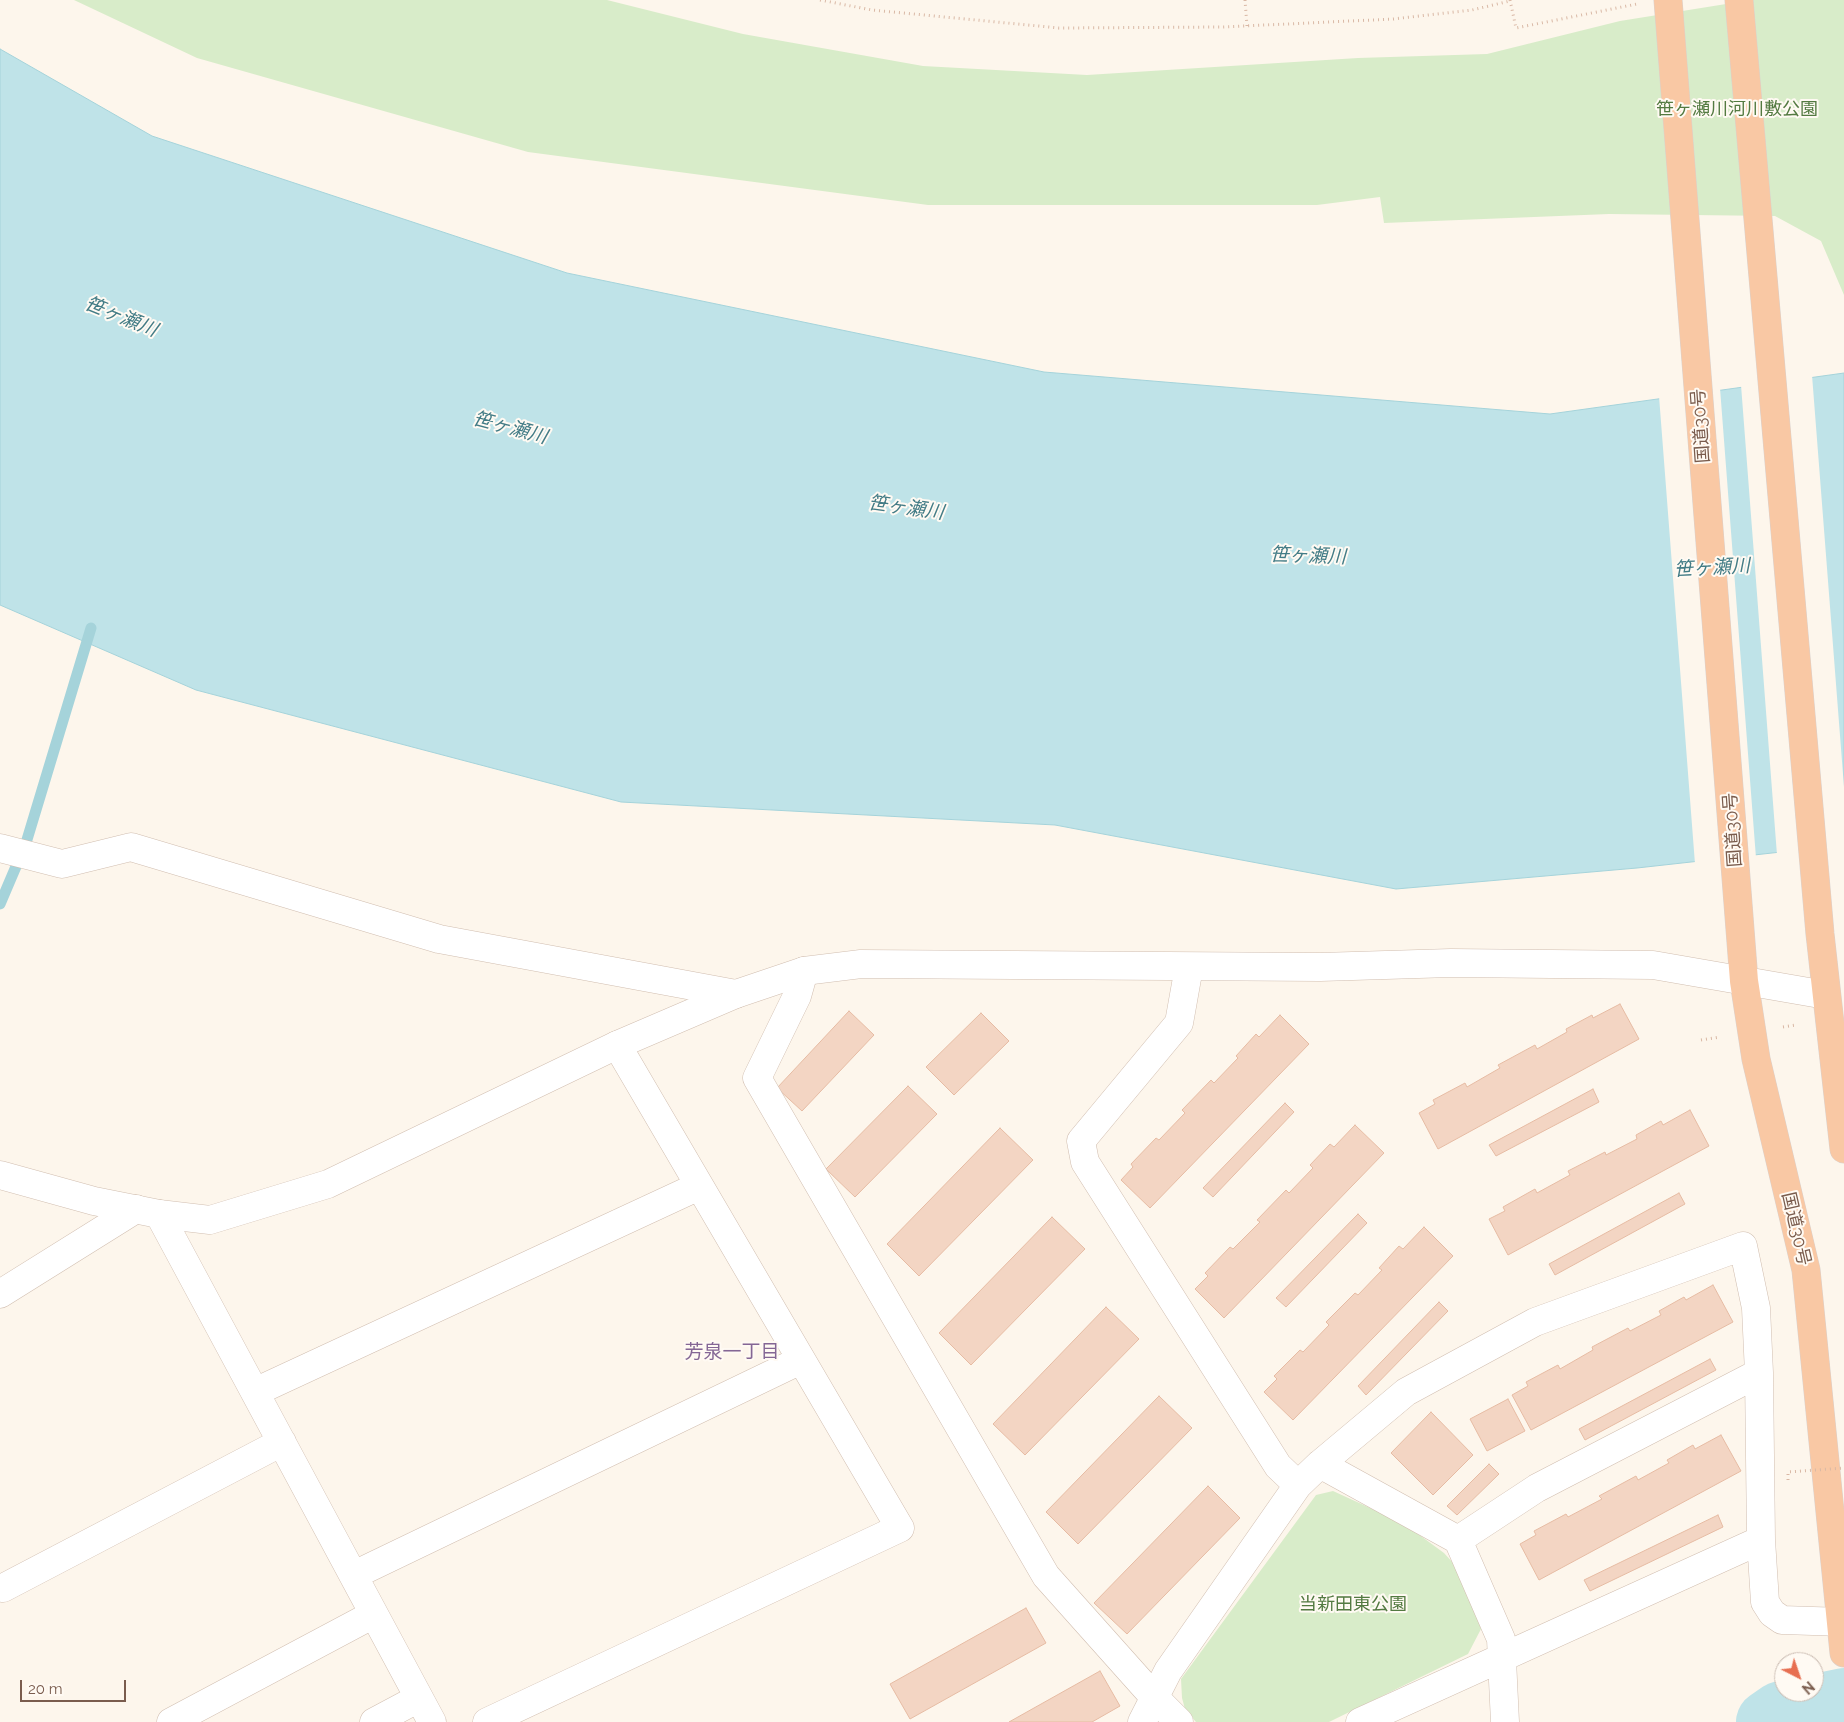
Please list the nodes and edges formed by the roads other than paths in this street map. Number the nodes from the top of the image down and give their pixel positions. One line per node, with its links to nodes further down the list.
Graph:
1 (1668, 0): 6 (highway, 国道30号)
2 (1739, 0): 8 (highway)
3 (0, 848): 7 (street)
4 (1189, 967): 5 (street); 6 (street); 20 (street)
5 (804, 971): 7 (street); 29 (street)
6 (1744, 981): 8 (street); 26 (highway, 国道30号)
7 (736, 994): 9 (street)
8 (1826, 995): 10 (highway)
9 (617, 1046): 12 (street); 13 (street)
10 (1844, 1149)
11 (0, 1175): 13 (street)
12 (699, 1186): 15 (street); 17 (street)
13 (148, 1212): 14 (street); 17 (street)
14 (0, 1294)
15 (801, 1360): 23 (street); 34 (street)
16 (1759, 1373): 19 (street); 21 (street); 22 (street)
17 (255, 1392): 18 (street)
18 (282, 1442): 23 (street); 24 (street)
19 (1320, 1464): 20 (street); 21 (street)
20 (1298, 1485): 29 (street)
21 (1458, 1540): 28 (street)
22 (1761, 1540): 26 (street); 28 (street)
23 (354, 1575): 25 (street)
24 (3, 1588)
25 (374, 1614): 30 (street); 31 (street)
26 (1842, 1622): 27 (highway, 国道30号)
27 (1844, 1653)
28 (1502, 1658): 37 (street); 38 (street)
29 (1154, 1697): 35 (street); 36 (street)
30 (419, 1698): 32 (street); 33 (street)
31 (171, 1722)
32 (374, 1722)
33 (432, 1722)
34 (486, 1722)
35 (1142, 1722)
36 (1179, 1722)
37 (1360, 1722)
38 (1505, 1722)

